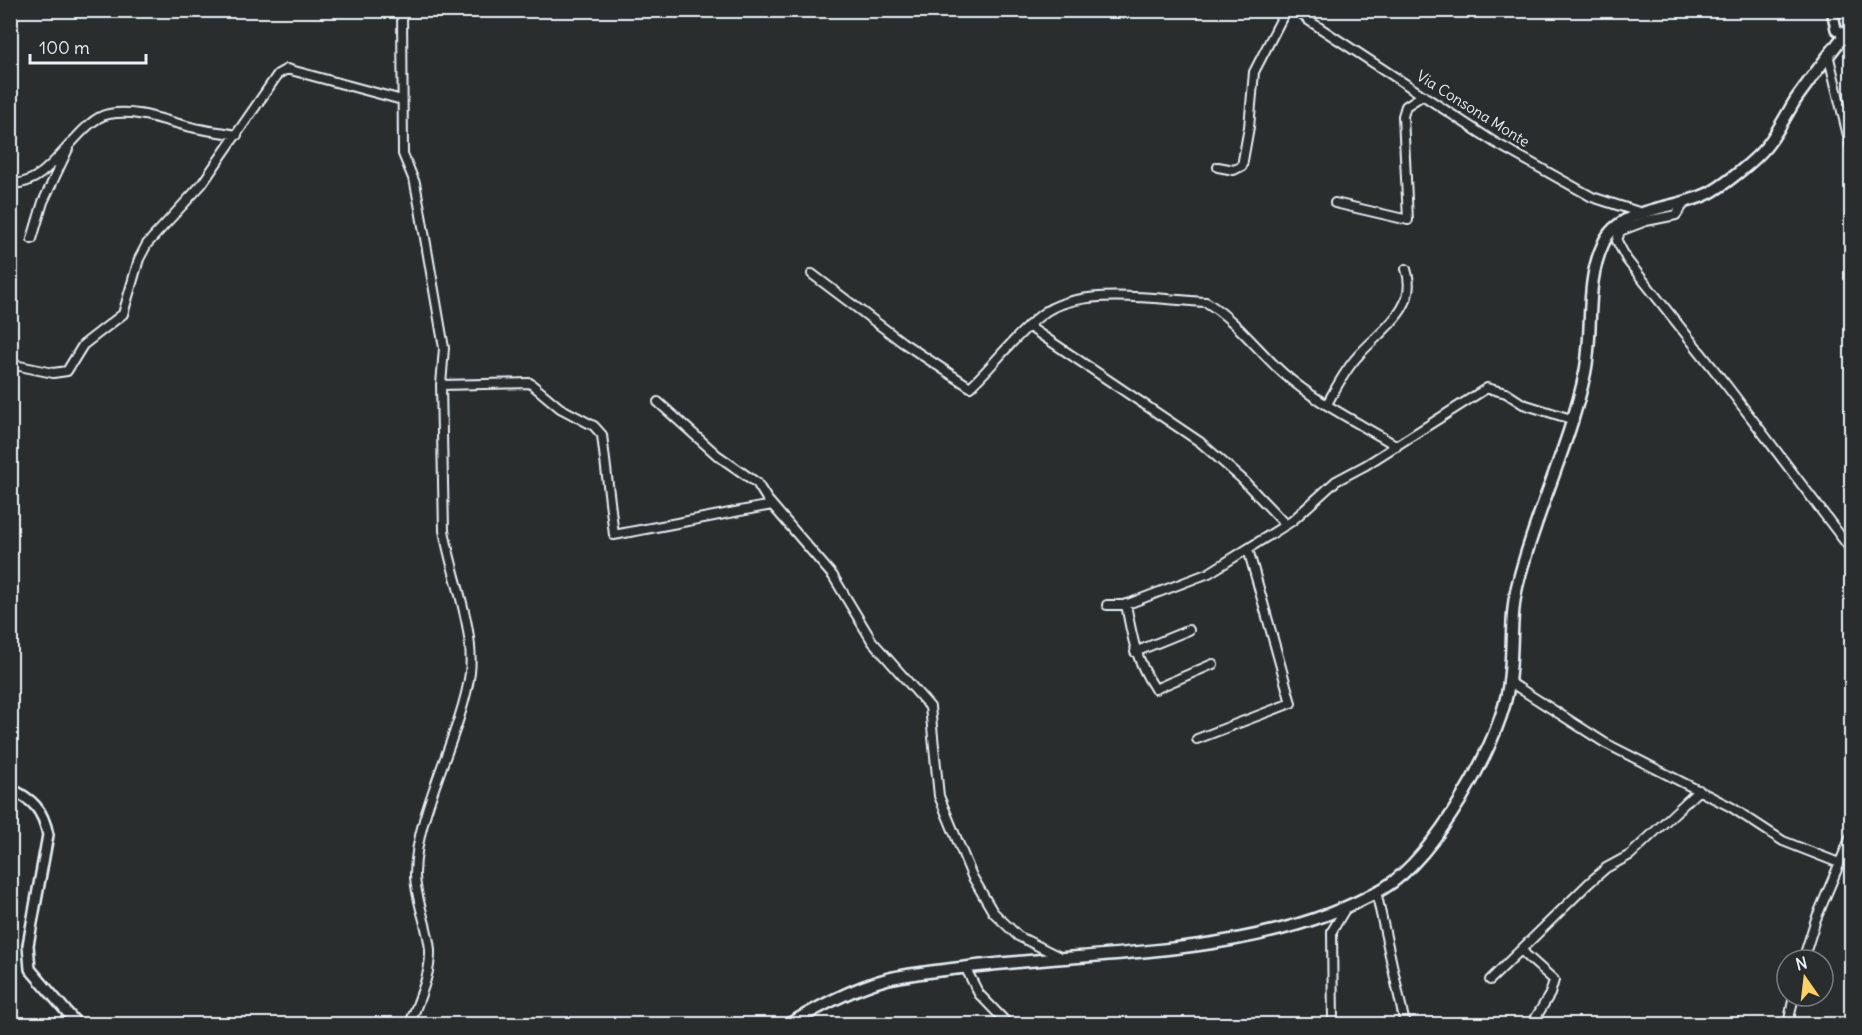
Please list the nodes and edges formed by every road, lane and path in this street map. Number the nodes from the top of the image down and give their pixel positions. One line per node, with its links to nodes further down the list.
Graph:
1 (402, 10): 9 (street)
2 (1286, 10): 13 (street)
3 (1298, 10): 8 (street, Via Consona Monte)
4 (1832, 10): 6 (street)
5 (1851, 26): 6 (main road)
6 (1848, 36): 7 (main road)
7 (1828, 54): 12 (street); 15 (main road)
8 (1423, 95): 16 (street); 17 (street, Via Consona Monte)
9 (402, 100): 10 (street); 23 (street)
10 (237, 135): 11 (street); 22 (street)
11 (69, 148): 14 (street); 18 (street)
12 (1851, 152)
13 (1218, 167)
14 (10, 183)
15 (1686, 201): 17 (main road); 31 (street)
16 (1335, 203)
17 (1643, 213): 26 (main road)
18 (32, 239)
19 (1406, 269): 25 (street)
20 (812, 274): 21 (street)
21 (1028, 326): 25 (street); 29 (street)
22 (10, 364)
23 (441, 386): 28 (street); 52 (street)
24 (658, 402): 28 (street)
25 (1327, 404): 27 (street)
26 (1574, 420): 27 (street); 37 (main road)
27 (1396, 446): 29 (street)
28 (772, 505): 47 (street)
29 (1286, 525): 30 (street)
30 (1248, 549): 32 (street); 38 (street)
31 (1851, 550)
32 (1126, 604): 33 (street); 35 (street)
33 (1107, 605)
34 (1189, 630): 35 (street)
35 (1135, 652): 36 (street)
36 (1213, 664)
37 (1508, 681): 40 (street); 43 (main road)
38 (1197, 740)
39 (10, 789): 51 (street)
40 (1699, 790): 42 (street); 46 (street)
41 (1851, 834): 42 (street)
42 (1839, 863): 45 (street)
43 (1376, 891): 44 (main road); 56 (street)
44 (1348, 905): 47 (main road); 55 (street)
45 (1807, 948)
46 (1522, 949): 49 (street); 57 (street)
47 (1062, 958): 48 (main road)
48 (964, 967): 53 (main road); 54 (street)
49 (1490, 980)
50 (1791, 1008): 58 (street)
51 (77, 1024)
52 (410, 1024)
53 (789, 1024)
54 (1008, 1024)
55 (1333, 1024)
56 (1405, 1024)
57 (1532, 1024)
58 (1788, 1024)

